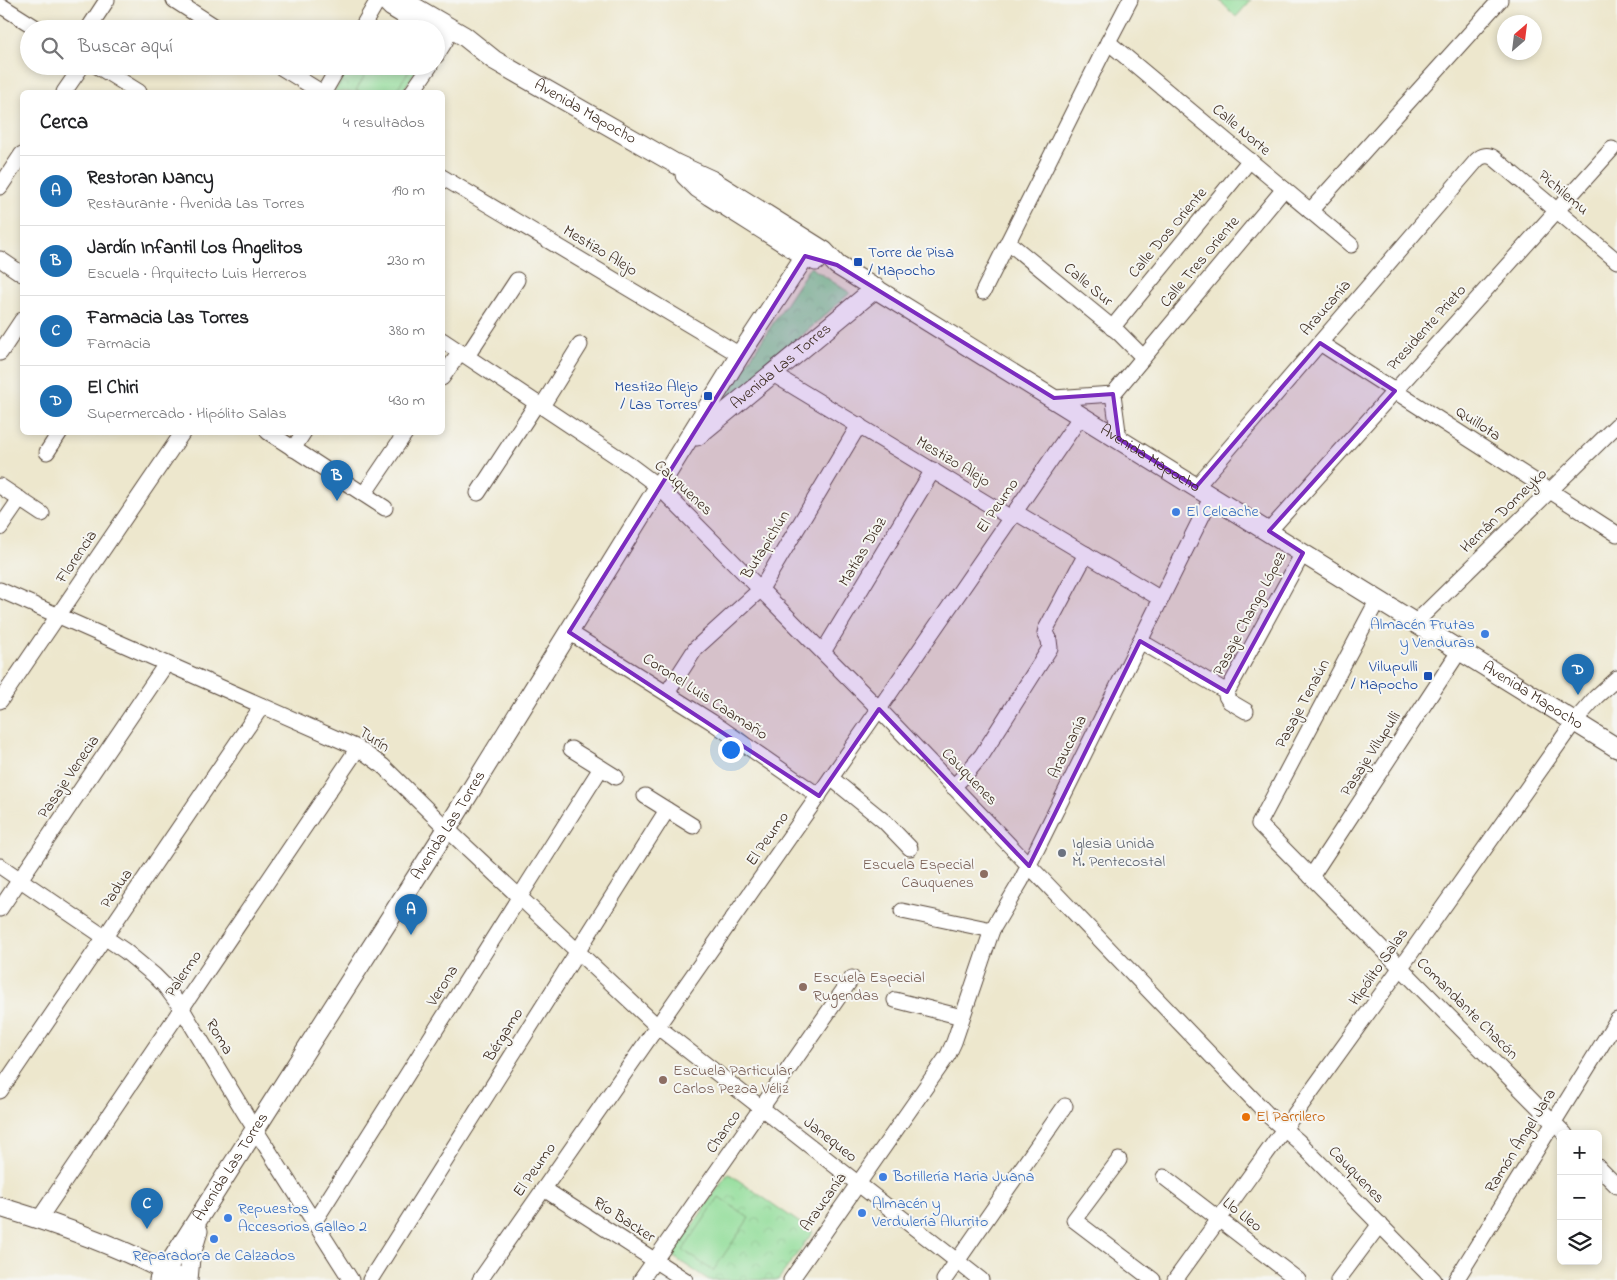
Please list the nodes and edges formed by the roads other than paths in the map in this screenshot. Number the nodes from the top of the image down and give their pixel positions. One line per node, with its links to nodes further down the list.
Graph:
1 (107, 0): 10 (street)
2 (174, 0): 11 (street)
3 (378, 0): 12 (street)
4 (385, 0): 13 (main road, Avenida Mapocho)
5 (402, 0): 14 (main road, Avenida Mapocho)
6 (1130, 0): 16 (street)
7 (1500, 0): 35 (street)
8 (0, 5): 9 (street)
9 (24, 20)
10 (94, 20)
11 (206, 20)
12 (366, 20)
13 (416, 20)
14 (425, 20)
15 (445, 33): 31 (main road, Avenida Mapocho)
16 (1108, 42): 30 (street, Calle Norte); 37 (street)
17 (76, 75): 22 (street)
18 (112, 75): 23 (street)
19 (294, 75): 24 (street)
20 (334, 75): 25 (street)
21 (424, 75): 26 (street)
22 (65, 90)
23 (136, 90)
24 (320, 90)
25 (324, 90)
26 (413, 90)
27 (1612, 149): 36 (street, Presidente Prieto)
28 (1485, 155): 36 (street, Pichilemu); 50 (street, Araucanía)
29 (20, 157): 33 (street)
30 (1250, 160): 34 (street, Calle Norte); 48 (street, Calle Dos Oriente)
31 (676, 164): 39 (main road, Avenida Mapocho); 42 (main road, Avenida Mapocho)
32 (445, 179): 54 (street, Mestizo Alejo)
33 (0, 187)
34 (1284, 189): 35 (street, Calle Norte); 55 (street, Calle Tres Oriente)
35 (1310, 211): 38 (street, Calle Norte)
36 (1556, 211): 41 (street, Pichilemu); 58 (street, Presidente Prieto)
37 (1008, 242): 46 (street); 48 (street, Calle Sur)
38 (1351, 245)
39 (805, 256): 42 (main road, Avenida Mapocho); 54 (main road, Avenida Las Torres)
40 (0, 259): 43 (street)
41 (1617, 261)
42 (837, 265): 45 (main road, Avenida Mapocho)
43 (20, 273)
44 (517, 280): 53 (street)
45 (876, 288): 56 (main road, Avenida Las Torres); 60 (main road, Avenida Mapocho)
46 (983, 292)
47 (20, 323): 52 (street)
48 (1112, 328): 55 (street, Calle Sur)
49 (445, 342): 53 (street, Cauquenes)
50 (1320, 343): 58 (street, Quillota); 78 (street, Araucanía)
51 (580, 345): 61 (street)
52 (0, 353)
53 (464, 354): 57 (street); 61 (street, Cauquenes)
54 (740, 356): 71 (main road, Avenida Las Torres)
55 (1143, 357): 59 (street, Calle Tres Oriente)
56 (773, 374): 63 (street, Mestizo Alejo); 71 (main road, Avenida Las Torres)
57 (445, 375)
58 (1395, 391): 77 (street, Quillota); 86 (street, Presidente Prieto)
59 (1113, 394): 60 (street); 70 (street)
60 (1054, 398): 62 (main road, Avenida Mapocho)
61 (539, 404): 76 (street, Cauquenes); 79 (street)
62 (1081, 416): 70 (main road, Avenida Mapocho); 84 (street, El Peumo)
63 (859, 425): 74 (street, Mestizo Alejo); 90 (street, Butapichún)
64 (1617, 425): 77 (street, Hernán Domeyko)
65 (58, 435): 73 (street)
66 (181, 435): 94 (street, Florencia)
67 (272, 435): 72 (street)
68 (302, 435): 72 (street)
69 (404, 435): 80 (street)
70 (1119, 439): 78 (main road, Avenida Mapocho)
71 (686, 444): 76 (main road, Avenida Las Torres)
72 (293, 449): 80 (street)
73 (47, 452)
74 (933, 470): 84 (street, Mestizo Alejo); 99 (street, Matías Díaz)
75 (0, 486): 81 (street)
76 (659, 487): 90 (street, Cauquenes); 96 (main road, Avenida Las Torres)
77 (1550, 491): 87 (street, Quillota); 95 (street, Hernán Domeyko)
78 (1204, 492): 86 (main road, Avenida Mapocho); 92 (street, Araucanía)
79 (478, 493)
80 (364, 494): 82 (street)
81 (20, 499): 83 (street); 85 (street)
82 (385, 508)
83 (42, 514)
84 (1013, 515): 89 (street, Mestizo Alejo); 106 (street, El Peumo)
85 (0, 528)
86 (1269, 531): 88 (main road, Avenida Mapocho)
87 (1617, 534)
88 (1303, 553): 93 (main road, Avenida Mapocho); 102 (street, Pasaje Chango López)
89 (1086, 554): 92 (street, Mestizo Alejo); 115 (street)
90 (761, 589): 99 (street, Cauquenes); 103 (street, Butapichún)
91 (0, 590): 94 (street, Turín)
92 (1160, 599): 97 (street, Araucanía)
93 (1378, 599): 95 (main road, Avenida Mapocho); 119 (street, Pasaje Tenaún)
94 (58, 616): 100 (street, Turín); 104 (street, Florencia)
95 (1415, 623): 98 (main road, Avenida Mapocho)
96 (569, 632): 103 (street, Coronel Luis Caamaño); 121 (main road, Avenida Las Torres)
97 (1140, 641): 102 (street, Pasaje Chango López); 124 (street, Araucanía)
98 (1460, 650): 108 (main road, Avenida Mapocho); 125 (street, Pasaje Vilupulli)
99 (823, 652): 106 (street, Cauquenes)
100 (166, 664): 105 (street, Turín); 126 (street, Pasaje Venecia)
101 (1617, 678): 108 (street, Hipólito Salas)
102 (1227, 692): 107 (street, Pasaje Chango López)
103 (666, 693): 117 (street, Coronel Luis Caamaño)
104 (0, 701)
105 (262, 706): 109 (street, Turín); 131 (street, Padua)
106 (879, 710): 114 (street, El Peumo); 115 (street, Cauquenes)
107 (1246, 711)
108 (1574, 722): 111 (main road, Avenida Mapocho); 133 (street, Hipólito Salas)
109 (358, 748): 121 (street, Turín); 136 (street, Palermo)
110 (571, 748): 112 (street)
111 (1617, 748)
112 (601, 768): 113 (street); 127 (street, Verona)
113 (616, 777)
114 (831, 778): 117 (street, El Peumo); 122 (street)
115 (953, 787): 124 (street, Cauquenes)
116 (645, 796): 118 (street)
117 (819, 796): 139 (street, El Peumo)
118 (668, 810): 120 (street); 132 (street, Bérgamo)
119 (1259, 824): 125 (street, Comandante Chacón)
120 (693, 826)
121 (447, 828): 127 (street, Turín); 144 (main road, Avenida Las Torres)
122 (910, 848)
123 (0, 866): 126 (street, Roma)
124 (1029, 866): 130 (street, Araucanía); 145 (street, Cauquenes)
125 (1311, 877): 133 (street, Comandante Chacón)
126 (20, 880): 128 (street, Pasaje Venecia); 131 (street, Roma)
127 (519, 897): 132 (street, Turín); 157 (street, Verona)
128 (0, 909)
129 (902, 911): 130 (street)
130 (992, 930): 137 (street, Araucanía)
131 (105, 938): 136 (street, Roma); 140 (street, Padua)
132 (578, 952): 139 (street, Turín); 166 (street, Bérgamo)
133 (1401, 968): 143 (street, Comandante Chacón); 145 (street, Hipólito Salas)
134 (852, 978): 142 (street, Chanco)
135 (895, 1000): 137 (street)
136 (182, 1008): 144 (street, Roma); 155 (street, Palermo)
137 (962, 1017): 150 (street, Araucanía)
138 (1617, 1020): 143 (street, Ramón Ángel Jara)
139 (658, 1027): 142 (street, Janequeo); 152 (street, El Peumo)
140 (0, 1091)
141 (1065, 1106): 160 (street)
142 (762, 1108): 150 (street, Janequeo); 159 (street, Chanco)
143 (1554, 1122): 146 (street, Comandante Chacón); 177 (street, Ramón Ángel Jara)
144 (255, 1129): 153 (main road, Avenida Las Torres); 157 (street, Roma)
145 (1284, 1130): 156 (street, Hipólito Salas); 158 (street, Cauquenes)
146 (1561, 1130)
147 (1119, 1160): 173 (street)
148 (1602, 1171): 151 (street)
149 (1164, 1177): 156 (street, Llo Lleo)
150 (858, 1184): 160 (street, Janequeo); 170 (street, Araucanía)
151 (1617, 1186)
152 (544, 1189): 159 (street, Río Backer); 167 (street, El Peumo)
153 (207, 1203): 161 (main road, Avenida Las Torres); 164 (main road)
154 (0, 1207): 155 (main road)
155 (38, 1219): 161 (main road)
156 (1219, 1219): 162 (street, Llo Lleo); 174 (street, Hipólito Salas)
157 (314, 1222): 165 (street, Roma)
158 (1380, 1224): 175 (street); 176 (street, Cauquenes)
159 (655, 1261): 168 (street, Chanco); 169 (street, Río Backer)
160 (957, 1261): 171 (street); 172 (street, Janequeo)
161 (162, 1275): 163 (main road)
162 (1292, 1278)
163 (182, 1280)
164 (188, 1280)
165 (351, 1280)
166 (370, 1280)
167 (480, 1280)
168 (641, 1280)
169 (685, 1280)
170 (791, 1280)
171 (944, 1280)
172 (981, 1280)
173 (1153, 1280)
174 (1175, 1280)
175 (1338, 1280)
176 (1434, 1280)
177 (1456, 1280)

